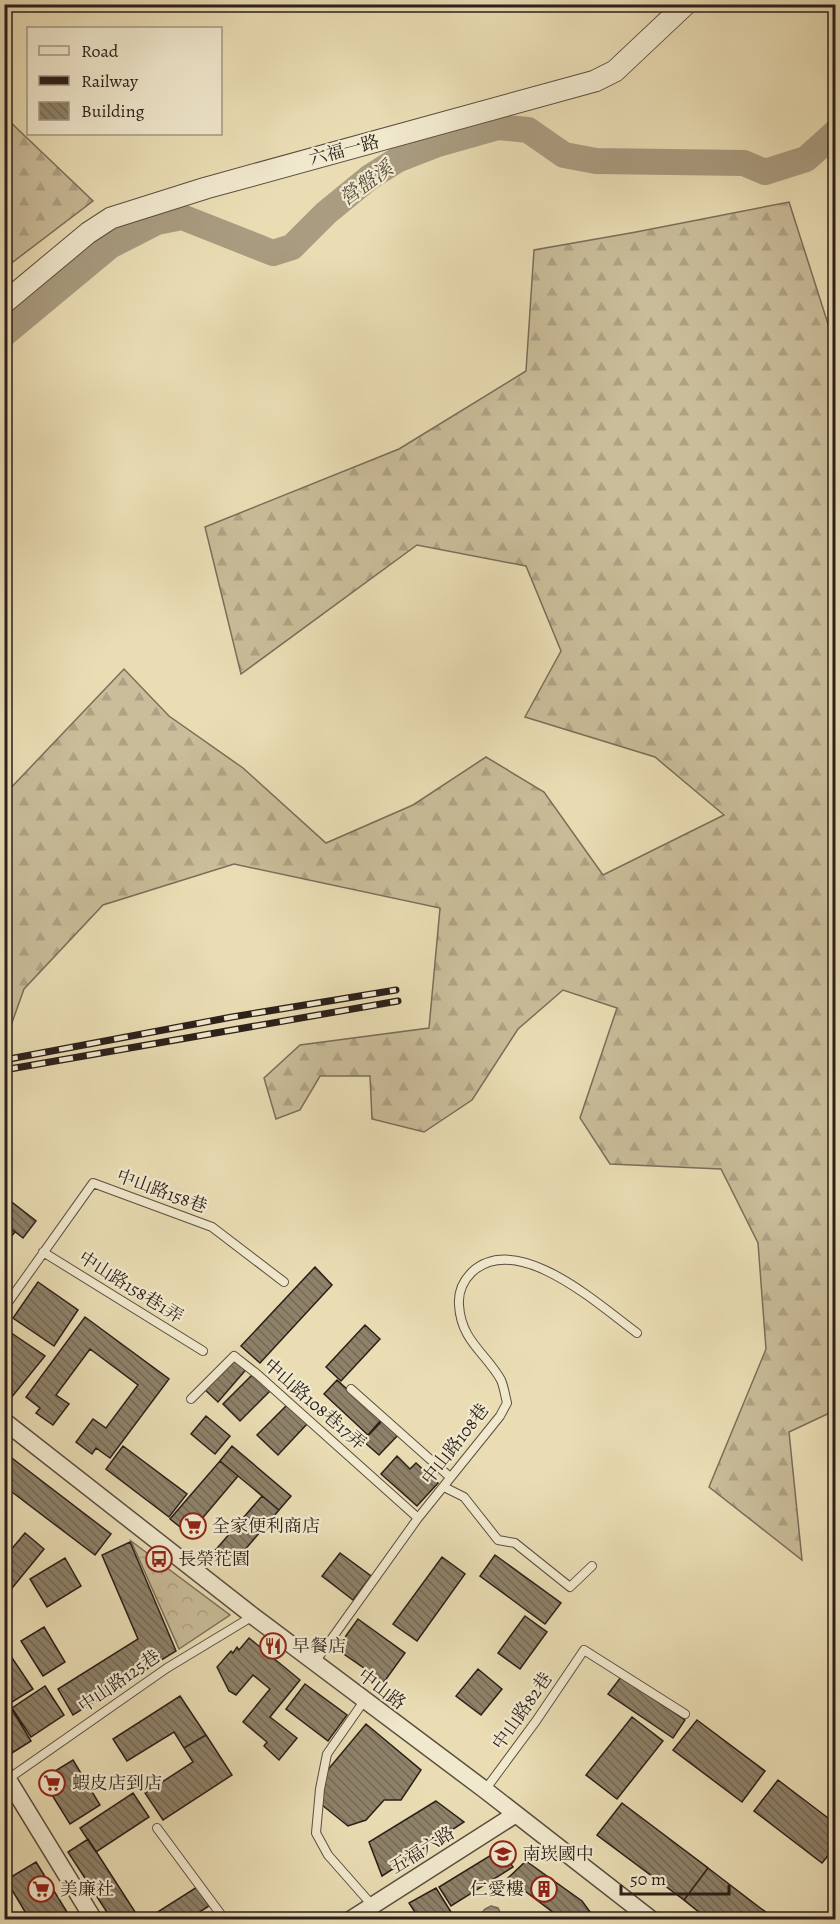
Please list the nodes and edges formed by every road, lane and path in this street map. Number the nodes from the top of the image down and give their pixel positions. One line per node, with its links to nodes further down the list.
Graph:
1 (686, 4): 2 (street, 六福一路)
2 (4, 303)
3 (43, 1252): 4 (lane, 中山路158巷); 5 (lane, 中山路158巷); 7 (lane, 中山路158巷1弄)
4 (284, 1281)
5 (4, 1308)
6 (637, 1333): 11 (lane, 中山路108巷)
7 (203, 1351)
8 (351, 1389): 11 (lane)
9 (190, 1399): 13 (lane, 中山路108巷17弄)
10 (4, 1421): 15 (street, 中山路)
11 (450, 1477): 12 (lane, 中山路108巷)
12 (444, 1486): 13 (lane, 中山路108巷); 14 (lane)
13 (418, 1518): 16 (lane, 中山路108巷)
14 (592, 1566)
15 (253, 1616): 16 (street, 中山路); 19 (lane, 中山路125巷)
16 (315, 1662): 17 (street, 中山路)
17 (364, 1701): 20 (street, 中山路); 23 (lane)
18 (685, 1714): 20 (lane, 中山路82巷)
19 (6, 1776): 24 (street)
20 (485, 1790): 21 (street, 中山路)
21 (516, 1814): 23 (street, 五福六路); 27 (street, 中山路)
22 (158, 1828): 25 (lane)
23 (372, 1905): 26 (street, 五福六路)
24 (94, 1920)
25 (225, 1920)
26 (350, 1920)
27 (652, 1920)

